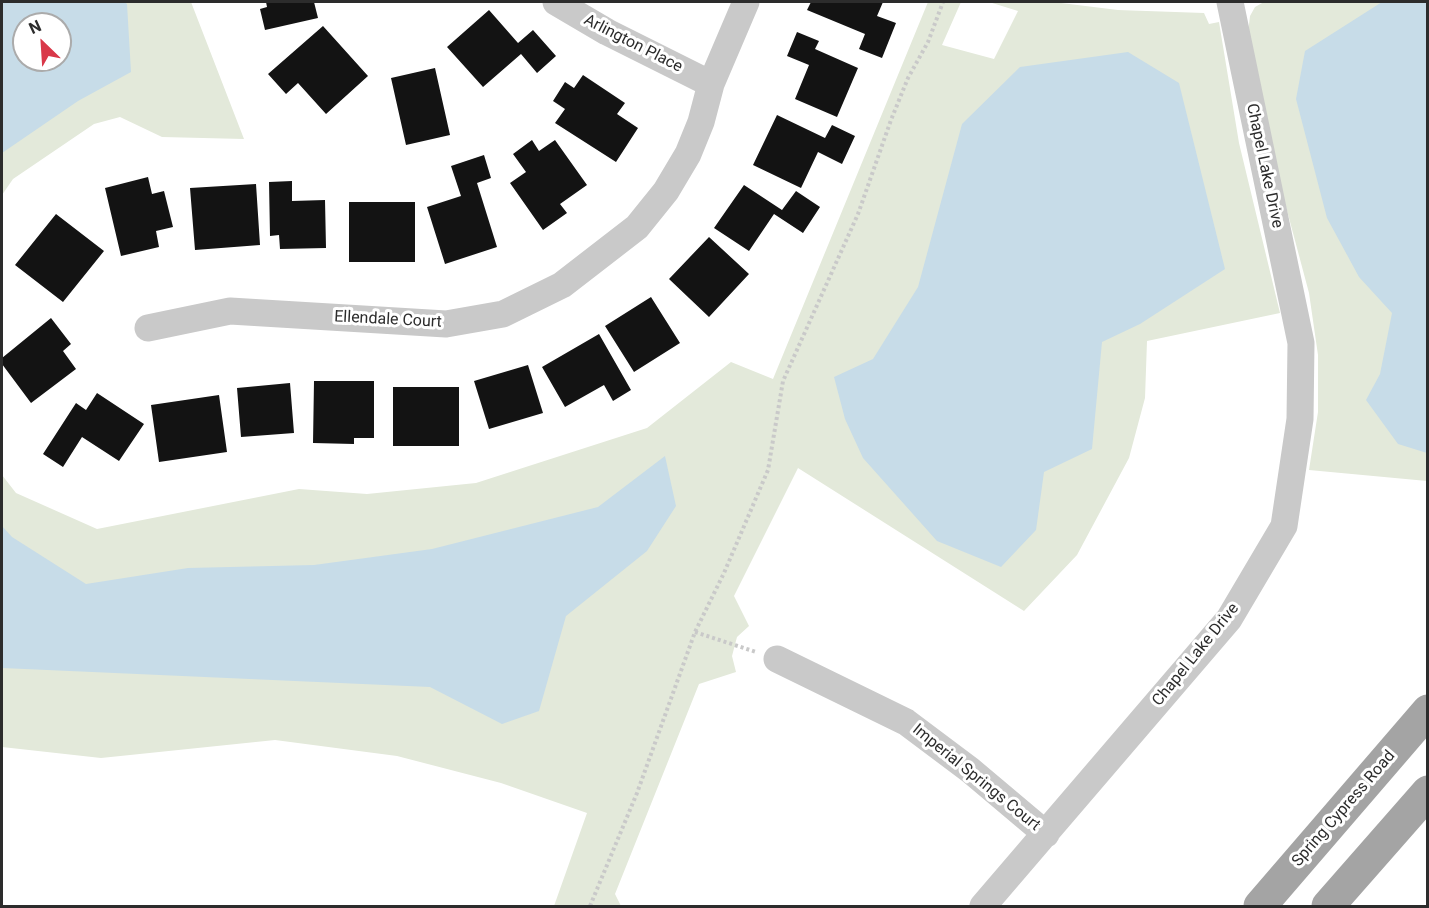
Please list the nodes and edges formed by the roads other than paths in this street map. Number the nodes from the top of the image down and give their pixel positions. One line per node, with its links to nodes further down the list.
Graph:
1 (556, 2): 4 (street, Arlington Place)
2 (746, 2): 4 (street, Ellendale Court)
3 (1230, 2): 9 (street, Chapel Lake Drive)
4 (711, 84): 5 (street, Ellendale Court)
5 (148, 328)
6 (777, 659): 9 (street, Imperial Springs Court)
7 (1428, 711): 11 (main road, Spring Cypress Road)
8 (1428, 792): 12 (main road)
9 (1046, 834): 10 (street, Chapel Lake Drive)
10 (983, 906)
11 (1260, 906)
12 (1328, 906)

